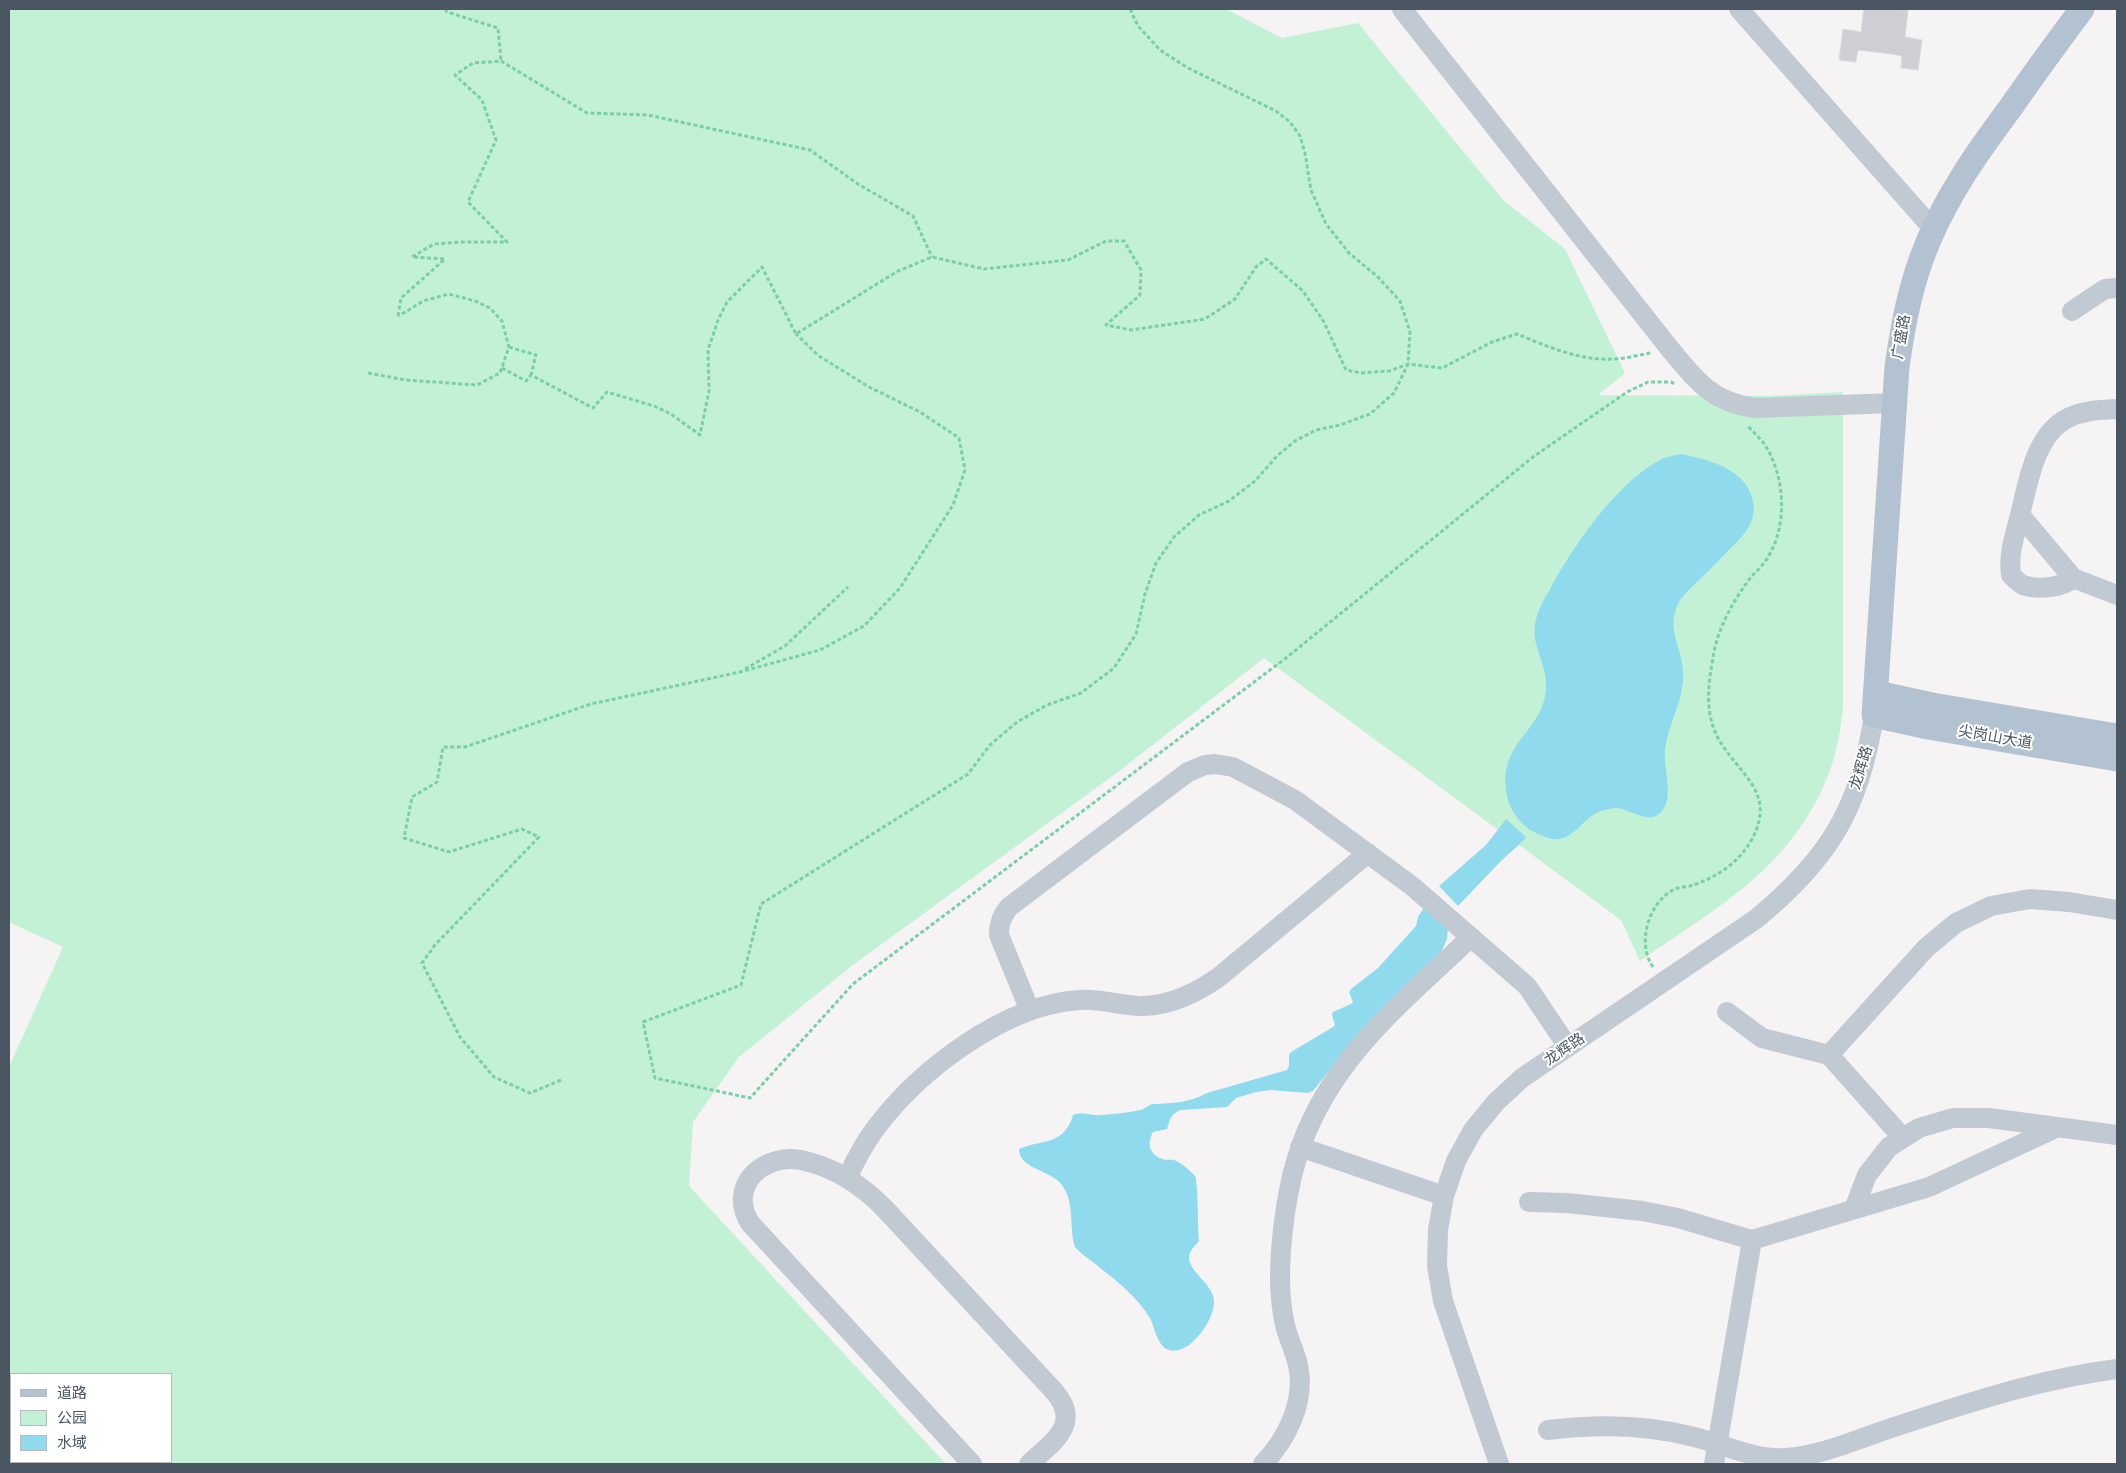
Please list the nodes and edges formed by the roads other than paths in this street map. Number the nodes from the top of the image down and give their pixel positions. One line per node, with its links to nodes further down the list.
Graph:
1 (1402, 9): 7 (street)
2 (1739, 9): 4 (street)
3 (2082, 9): 4 (main road, 广盛路)
4 (1934, 230): 7 (main road, 广盛路)
5 (2117, 288): 6 (street)
6 (2072, 311)
7 (1895, 403): 12 (main road, 广盛路)
8 (2117, 409): 9 (street)
9 (2020, 515): 10 (street); 10 (street)
10 (2073, 578): 11 (street)
11 (2117, 595)
12 (1876, 704): 13 (main road, 尖岗山大道); 14 (main road, 尖岗山大道); 20 (street, 龙辉路)
13 (2117, 736)
14 (2117, 759)
15 (1368, 853): 17 (street); 18 (street); 18 (street)
16 (2117, 910): 21 (street)
17 (1471, 937): 20 (street); 25 (street)
18 (1030, 1011): 26 (street)
19 (1727, 1012): 21 (street)
20 (1568, 1048): 27 (street, 龙辉路)
21 (1829, 1055): 24 (street)
22 (2058, 1127): 23 (street); 24 (street); 29 (street)
23 (2117, 1136)
24 (1903, 1138): 29 (street)
25 (1300, 1147): 27 (street); 36 (street)
26 (847, 1178): 34 (street); 35 (street)
27 (1444, 1196): 37 (street, 龙辉路)
28 (1529, 1202): 30 (street)
29 (1854, 1209): 30 (street)
30 (1752, 1240): 33 (street)
31 (2117, 1369): 33 (street)
32 (1548, 1430): 33 (street)
33 (1718, 1444): 38 (street)
34 (972, 1464)
35 (1029, 1464)
36 (1263, 1464)
37 (1499, 1464)
38 (1714, 1464)

